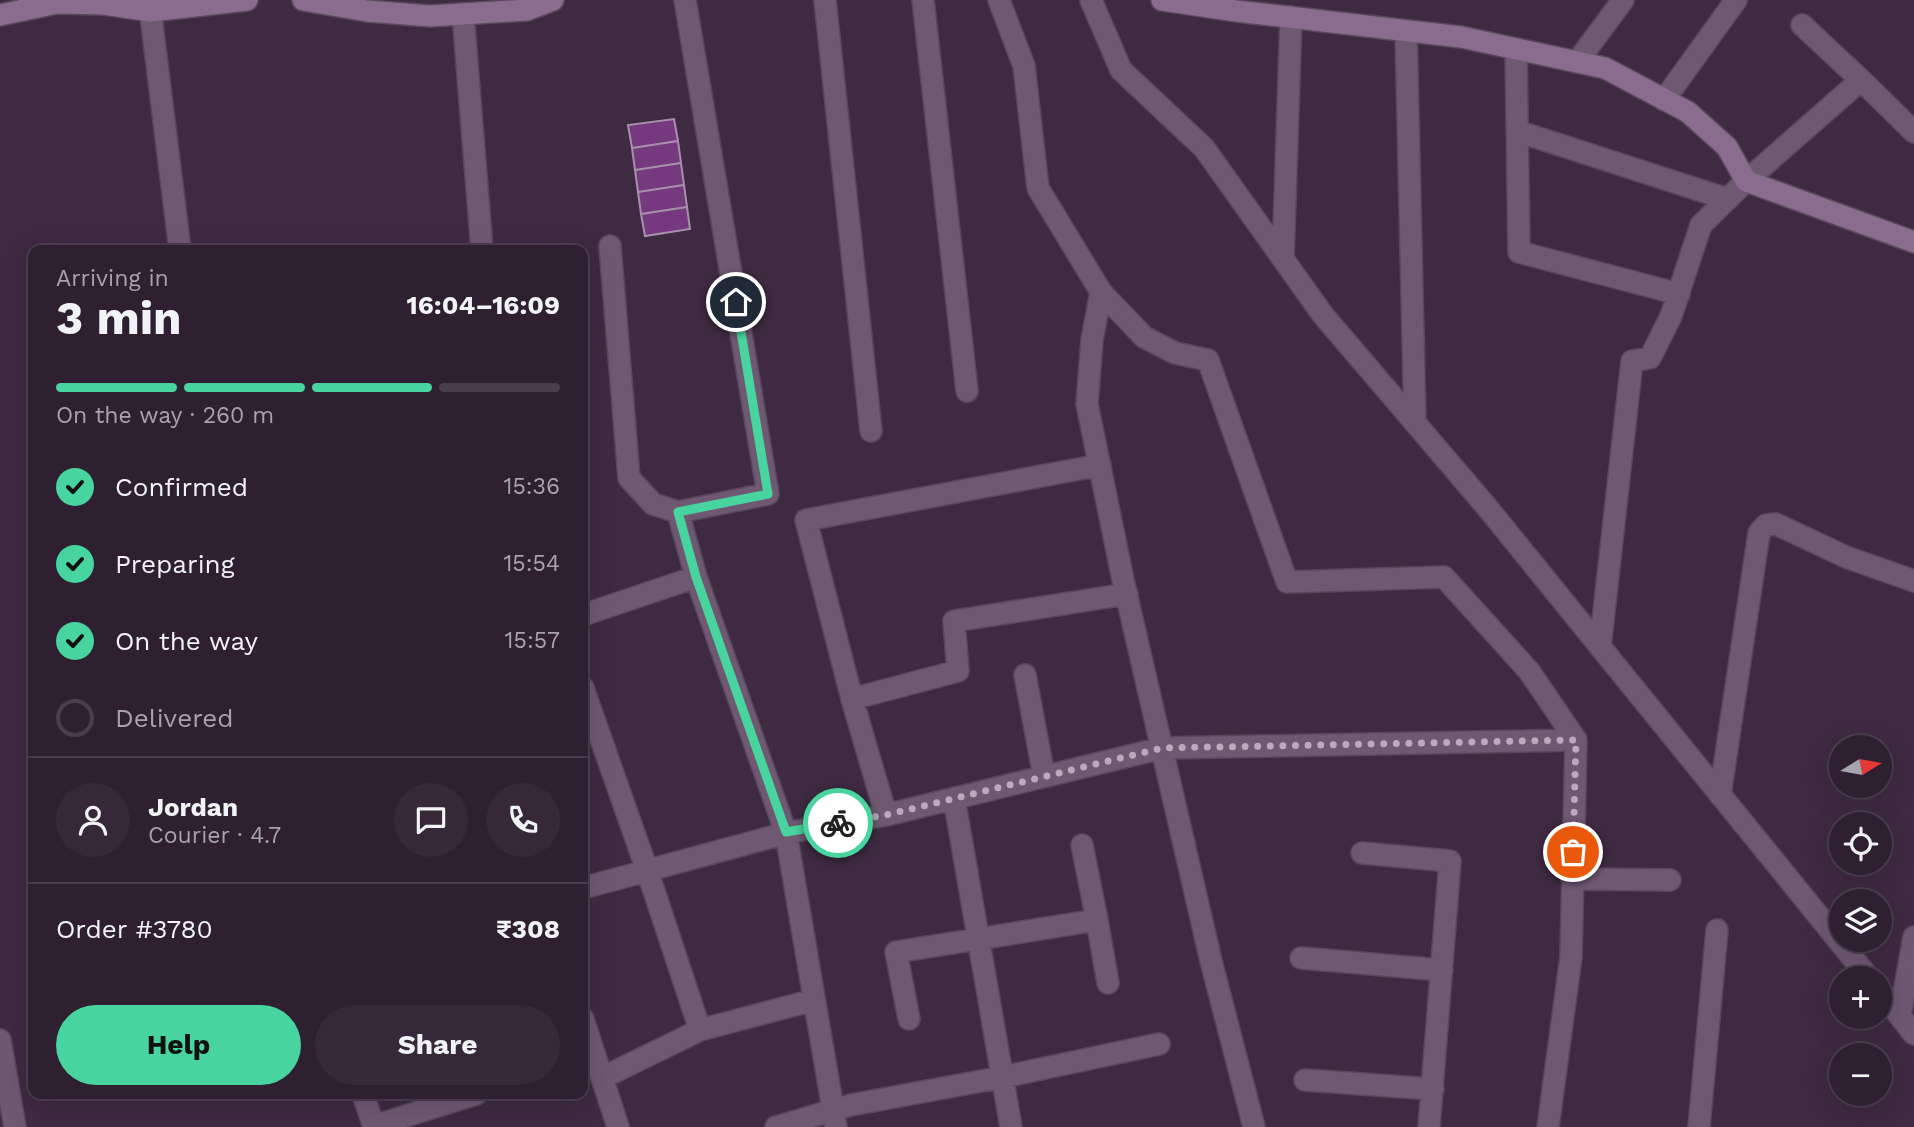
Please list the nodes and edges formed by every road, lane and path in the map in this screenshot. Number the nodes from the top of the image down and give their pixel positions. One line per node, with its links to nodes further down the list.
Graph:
1 (247, 0): 13 (street)
2 (303, 0): 14 (street)
3 (553, 0): 14 (street)
4 (685, 0): 38 (street)
5 (825, 0): 36 (street)
6 (923, 0): 34 (street)
7 (999, 0): 32 (street)
8 (1091, 0): 31 (street)
9 (1162, 0): 16 (street)
10 (1623, 0): 20 (street)
11 (1736, 0): 22 (street)
12 (56, 1): 13 (street); 15 (street)
13 (150, 5): 28 (street)
14 (463, 14): 29 (street)
15 (0, 15)
16 (1291, 17): 18 (street); 31 (street)
17 (1802, 25): 21 (street)
18 (1406, 31): 19 (street); 35 (street)
19 (1516, 49): 20 (street); 23 (street)
20 (1577, 62): 22 (street)
21 (1861, 80): 24 (street); 25 (street)
22 (1664, 100): 25 (street)
23 (1517, 131): 26 (street); 33 (street)
24 (1914, 132)
25 (1746, 181): 26 (street); 27 (street)
26 (1727, 199): 33 (street)
27 (1914, 242)
28 (179, 245)
29 (482, 245)
30 (610, 246): 38 (street)
31 (1283, 259): 35 (street)
32 (1101, 292): 37 (street); 47 (street)
33 (1678, 295): 43 (street)
34 (967, 391)
35 (1415, 423): 43 (street)
36 (871, 431)
37 (1100, 465): 41 (street); 45 (street)
38 (678, 512): 39 (street)
39 (696, 577): 42 (street); 53 (street)
40 (1914, 581): 50 (street)
41 (1127, 594): 45 (street); 48 (street)
42 (588, 613)
43 (1600, 646): 50 (street)
44 (1024, 675): 49 (street)
45 (852, 699): 52 (street)
46 (588, 702): 56 (street)
47 (1576, 740): 48 (street); 57 (street)
48 (1162, 748): 49 (street); 89 (street)
49 (1044, 776): 51 (street)
50 (1720, 795): 65 (street)
51 (954, 798): 52 (street); 63 (street)
52 (886, 815): 53 (street)
53 (786, 832): 56 (street); 68 (street)
54 (1082, 845): 60 (street)
55 (1363, 853): 66 (street)
56 (646, 870): 59 (street); 72 (street)
57 (1572, 879): 58 (street); 91 (street)
58 (1670, 880)
59 (588, 887)
60 (1097, 920): 63 (street); 67 (street)
61 (1717, 930): 92 (street)
62 (1914, 937): 70 (street)
63 (979, 940): 71 (street); 77 (street)
64 (1301, 958): 66 (street)
65 (1859, 966)
66 (1442, 970): 80 (street)
67 (1108, 983)
68 (814, 1000): 72 (street); 83 (street)
69 (1892, 1006): 70 (street)
70 (1900, 1016): 73 (street)
71 (909, 1019)
72 (700, 1030): 78 (street)
73 (1914, 1034)
74 (588, 1035): 78 (street)
75 (0, 1040): 84 (street)
76 (1159, 1044): 77 (street)
77 (1003, 1077): 83 (street); 88 (street)
78 (602, 1078): 86 (street)
79 (1305, 1080): 80 (street)
80 (1433, 1089): 90 (street)
81 (365, 1099): 85 (street)
82 (461, 1099): 85 (street)
83 (834, 1118): 87 (street)
84 (15, 1127)
85 (374, 1127)
86 (618, 1127)
87 (776, 1127)
88 (1011, 1127)
89 (1254, 1127)
90 (1429, 1127)
91 (1548, 1127)
92 (1699, 1127)

